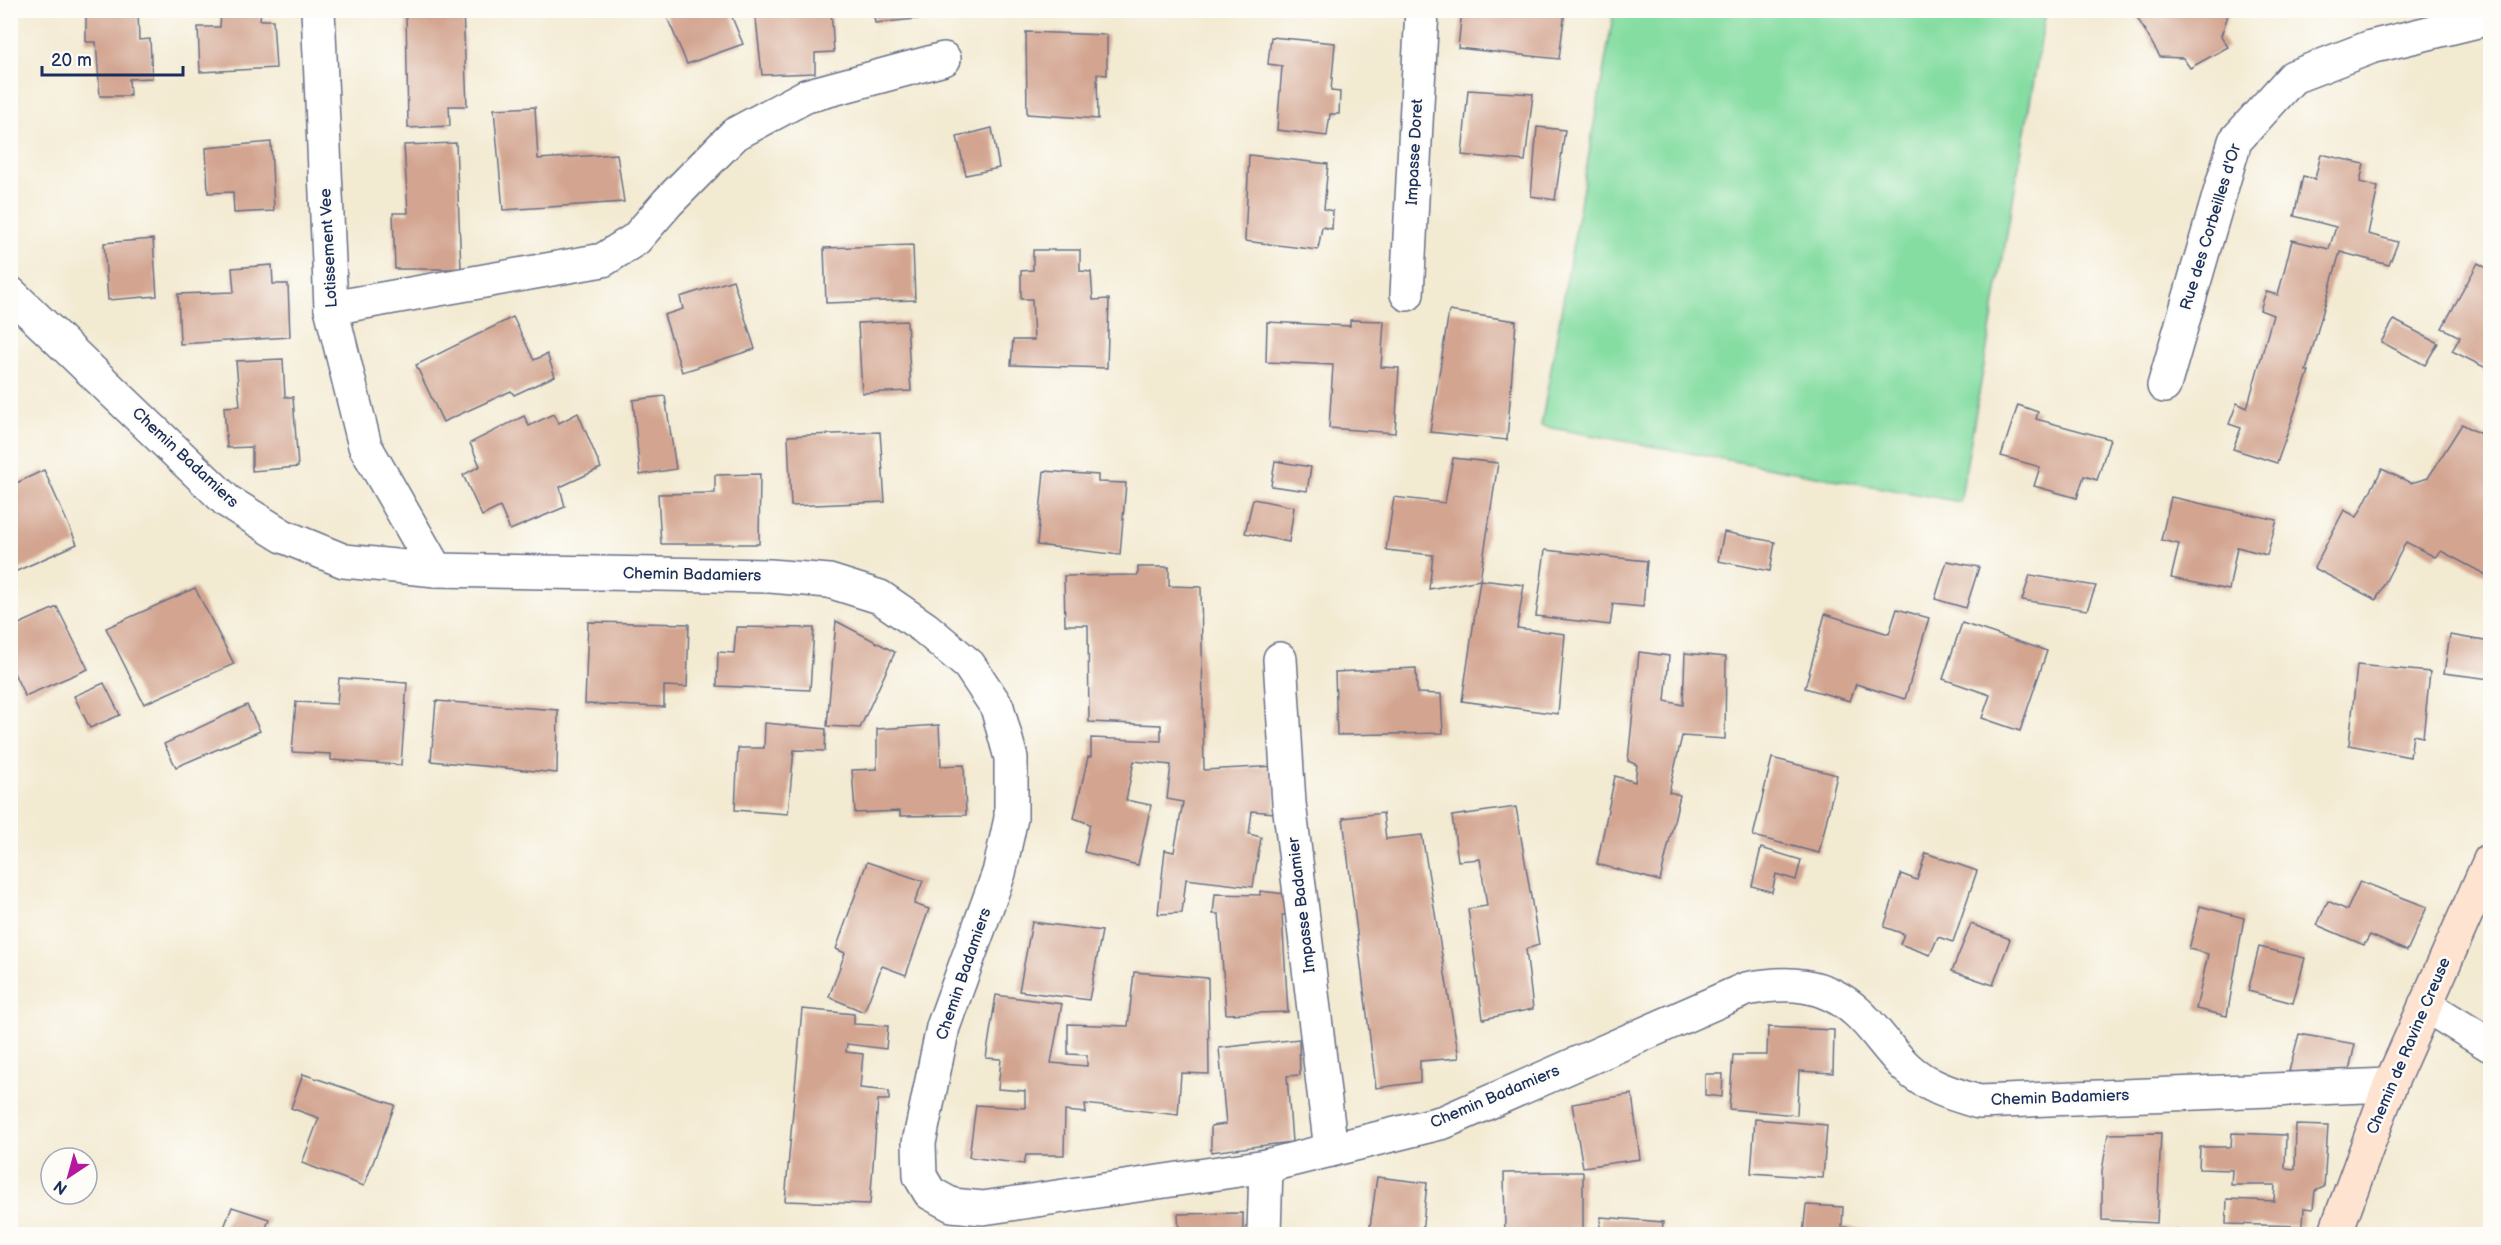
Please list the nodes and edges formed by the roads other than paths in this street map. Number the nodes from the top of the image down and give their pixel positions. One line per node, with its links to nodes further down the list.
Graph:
1 (318, 10): 7 (street, Lotissement Vee)
2 (1422, 10): 6 (street, Impasse Doret)
3 (2490, 18): 8 (street, Rue des Corbeilles d'Or)
4 (944, 59): 7 (street)
5 (10, 293): 9 (street, Chemin Badamiers)
6 (1407, 294)
7 (331, 308): 9 (street, Lotissement Vee)
8 (2164, 386)
9 (436, 570): 16 (street, Chemin Badamiers)
10 (1280, 659): 15 (street, Impasse Badamier)
11 (2490, 860): 12 (main road, Chemin de Ravine Creuse)
12 (2425, 1005): 13 (street); 14 (main road, Chemin de Ravine Creuse)
13 (2490, 1045)
14 (2390, 1085): 15 (street, Chemin Badamiers); 18 (main road, Chemin de Ravine Creuse)
15 (1331, 1150): 16 (street, Chemin Badamiers)
16 (1266, 1166): 17 (street)
17 (1264, 1234)
18 (2335, 1234)

